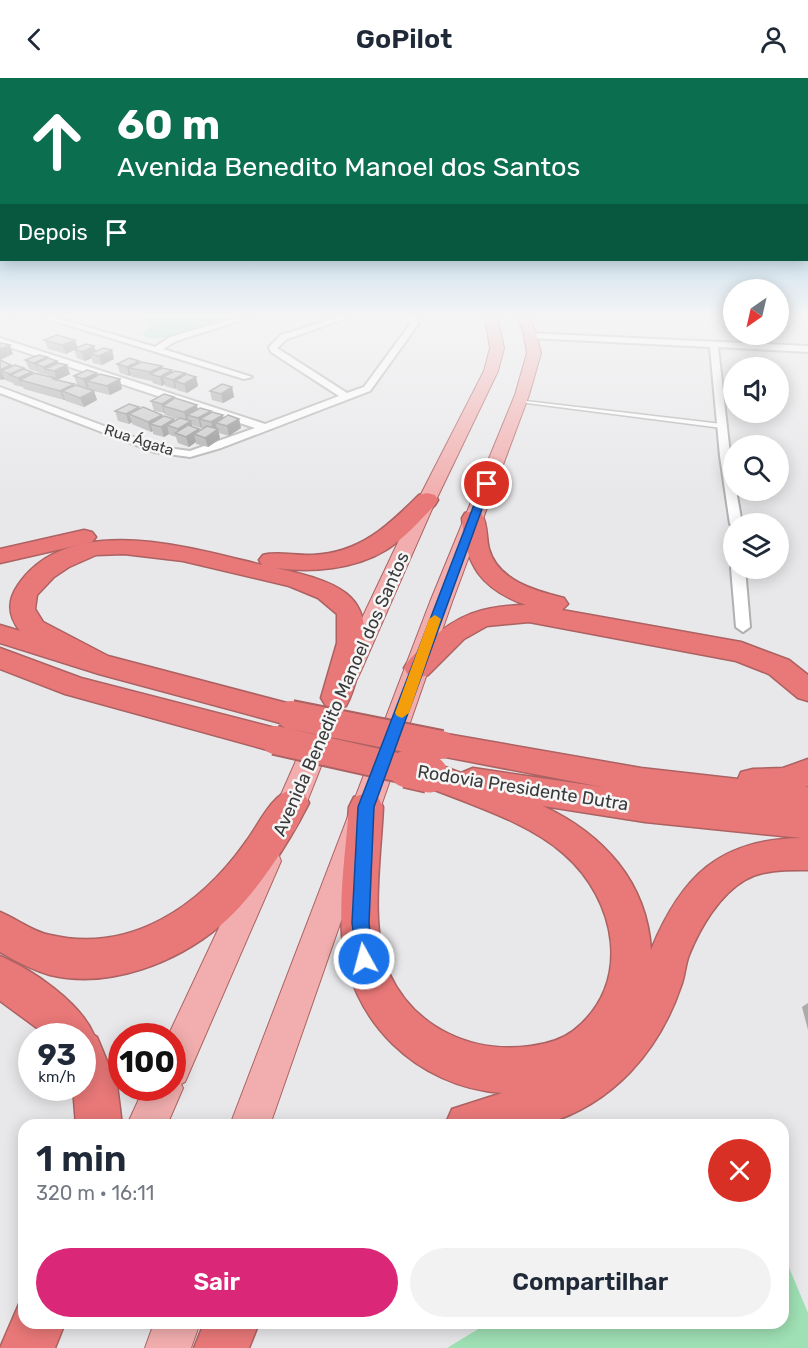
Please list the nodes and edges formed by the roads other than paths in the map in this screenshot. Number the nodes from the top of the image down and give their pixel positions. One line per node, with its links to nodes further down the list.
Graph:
1 (108, 376): 11 (street)
2 (313, 376): 8 (street)
3 (377, 376): 8 (street, Rua Ágata)
4 (488, 376): 12 (main road, Avenida Benedito Manoel dos Santos)
5 (527, 376): 9 (main road)
6 (717, 376): 10 (street)
7 (0, 390): 11 (street, Rua Ágata)
8 (346, 398): 11 (street, Rua Ágata)
9 (519, 401): 10 (lane); 14 (main road)
10 (722, 426): 13 (street)
11 (263, 427)
12 (427, 500): 15 (highway); 26 (main road, Avenida Benedito Manoel dos Santos)
13 (734, 513)
14 (473, 518): 21 (highway); 23 (main road)
15 (0, 556)
16 (739, 579): 17 (street)
17 (743, 627)
18 (0, 634): 20 (highway, Rodovia Presidente Dutra)
19 (0, 658): 24 (highway, Rodovia Presidente Dutra)
20 (99, 664): 26 (highway); 27 (highway, Rodovia Presidente Dutra)
21 (808, 665)
22 (0, 668): 24 (highway)
23 (418, 668): 25 (highway); 33 (main road)
24 (75, 687): 27 (highway, Rodovia Presidente Dutra)
25 (808, 690)
26 (336, 698): 32 (main road, Avenida Benedito Manoel dos Santos)
27 (283, 728): 28 (highway, Rodovia Presidente Dutra, bridge)
28 (435, 760): 30 (highway, Rodovia Presidente Dutra); 33 (highway); 34 (highway, Rodovia Presidente Dutra)
29 (808, 772): 30 (highway)
30 (641, 782): 31 (highway, Rodovia Presidente Dutra)
31 (808, 801)
32 (292, 803): 36 (highway); 39 (main road, Avenida Benedito Manoel dos Santos)
33 (366, 807): 44 (main road)
34 (808, 824)
35 (808, 854): 45 (highway)
36 (0, 931)
37 (0, 976): 38 (highway)
38 (61, 1023)
39 (186, 1038)
40 (96, 1095): 42 (highway)
41 (158, 1101): 43 (main road)
42 (98, 1119)
43 (150, 1119)
44 (252, 1119)
45 (491, 1119)
46 (35, 1329): 50 (highway)
47 (55, 1329): 51 (main road)
48 (175, 1329): 52 (main road)
49 (229, 1329): 53 (highway)
50 (27, 1348)
51 (47, 1348)
52 (168, 1348)
53 (221, 1348)

